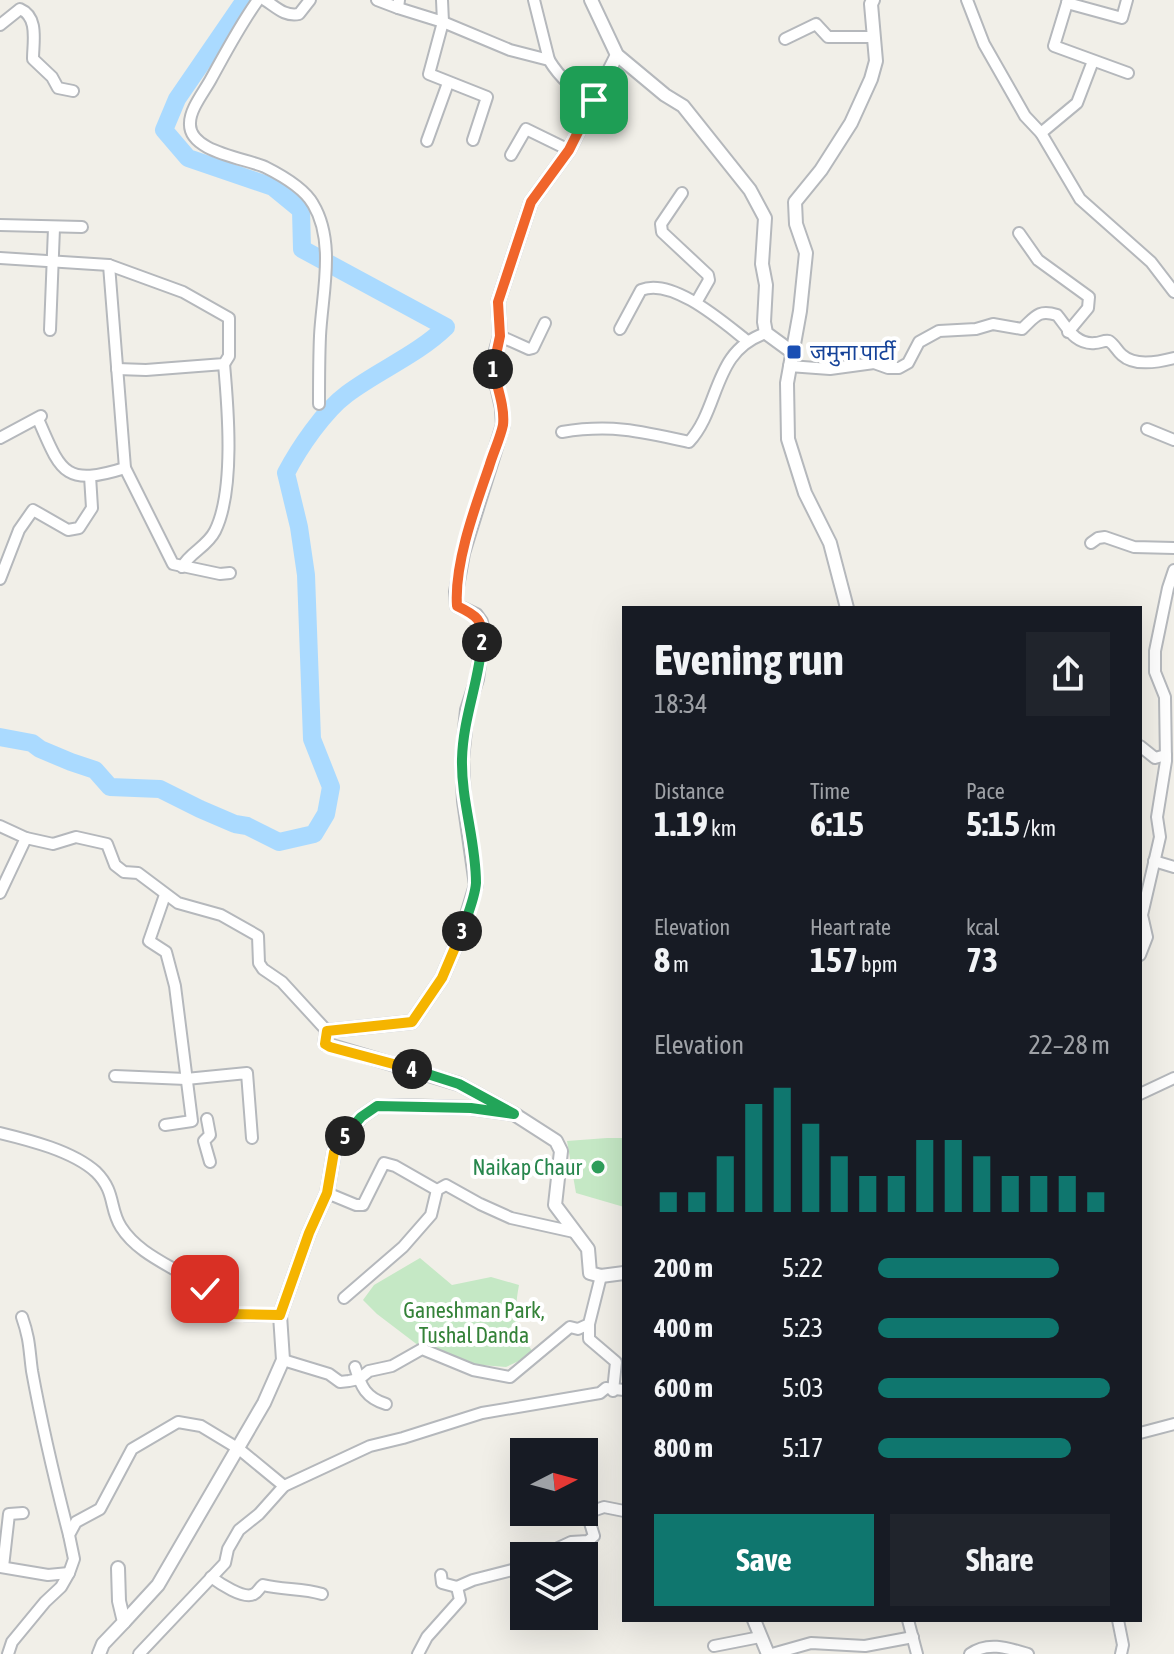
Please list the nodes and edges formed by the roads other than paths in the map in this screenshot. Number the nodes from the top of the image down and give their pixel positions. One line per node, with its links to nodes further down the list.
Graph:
1 (258, 0): 52 (street)
2 (265, 0): 3 (street)
3 (310, 0)
4 (377, 0): 12 (street)
5 (442, 0): 14 (street)
6 (534, 0): 19 (street)
7 (591, 0): 18 (street)
8 (873, 0): 16 (street)
9 (967, 0): 25 (street)
10 (1127, 0): 11 (street)
11 (1068, 1): 20 (street)
12 (398, 4): 14 (street)
13 (19, 5): 15 (street); 23 (street)
14 (443, 22): 19 (street); 22 (street)
15 (0, 25)
16 (872, 37): 17 (street); 47 (street)
17 (785, 39)
18 (617, 55): 24 (street); 44 (street)
19 (549, 60): 24 (street)
20 (1093, 61): 21 (street); 25 (street)
21 (1128, 73)
22 (448, 83): 26 (street); 27 (street)
23 (73, 91)
24 (594, 100): 28 (street)
25 (1041, 133): 38 (street)
26 (473, 140)
27 (427, 141)
28 (569, 150): 29 (street); 45 (street)
29 (511, 155)
30 (682, 193): 39 (street)
31 (0, 225): 33 (street)
32 (82, 227): 33 (street)
33 (54, 228): 36 (street)
34 (1019, 233): 43 (street)
35 (0, 258): 36 (street)
36 (53, 261): 37 (street); 42 (street)
37 (109, 265): 49 (street); 51 (street)
38 (1174, 292)
39 (697, 301): 41 (street); 46 (street)
40 (545, 323): 45 (street)
41 (620, 329)
42 (50, 330)
43 (1068, 332): 48 (street); 50 (street)
44 (766, 333): 46 (street); 47 (street)
45 (500, 336): 77 (street)
46 (746, 340): 54 (street)
47 (792, 352): 50 (street)
48 (1174, 358)
49 (224, 364): 51 (street); 61 (street)
50 (789, 366): 65 (street)
51 (117, 369): 57 (street)
52 (319, 404)
53 (1147, 429): 56 (street)
54 (562, 432)
55 (0, 438): 58 (street)
56 (1174, 440)
57 (125, 468): 58 (street); 61 (street)
58 (90, 476): 64 (street)
59 (1091, 543): 60 (street)
60 (1174, 548)
61 (182, 567): 63 (street)
62 (1174, 570): 67 (street)
63 (230, 573)
64 (0, 579)
65 (846, 606)
66 (1142, 748): 67 (street)
67 (1166, 755): 70 (street)
68 (0, 826): 69 (street)
69 (26, 838): 72 (street); 73 (street)
70 (1154, 861): 71 (street); 75 (street)
71 (1174, 867)
72 (0, 893)
73 (165, 895): 77 (street); 80 (street)
74 (1142, 915): 76 (street)
75 (1142, 915)
76 (1142, 950)
77 (327, 1031): 82 (street)
78 (115, 1076): 80 (street)
79 (1174, 1078): 81 (street)
80 (186, 1079): 83 (street); 86 (street)
81 (1142, 1093)
82 (514, 1114): 89 (street); 90 (street)
83 (192, 1121): 84 (street); 87 (street)
84 (165, 1125)
85 (0, 1133): 94 (street)
86 (252, 1138)
87 (210, 1162)
88 (437, 1190): 89 (street); 90 (street); 93 (street)
89 (327, 1193): 94 (street)
90 (574, 1232): 92 (street)
91 (622, 1273): 92 (street)
92 (601, 1276): 96 (street)
93 (344, 1298)
94 (280, 1315): 97 (street)
95 (22, 1317): 108 (street)
96 (589, 1324): 99 (street); 100 (street)
97 (283, 1360): 99 (street); 104 (street)
98 (355, 1367): 99 (street)
99 (359, 1379): 101 (street)
100 (619, 1390): 105 (street)
101 (386, 1404)
102 (1174, 1424): 103 (street)
103 (1142, 1432)
104 (239, 1449): 105 (street); 108 (street); 118 (street)
105 (284, 1486): 115 (street)
106 (622, 1511): 109 (street)
107 (23, 1513): 110 (street)
108 (69, 1535): 113 (street)
109 (571, 1542)
110 (1, 1567): 113 (street)
111 (118, 1568): 118 (street)
112 (510, 1571): 116 (street)
113 (69, 1573): 125 (street)
114 (441, 1575): 116 (street)
115 (211, 1577): 117 (street); 127 (street)
116 (457, 1587): 128 (street)
117 (322, 1594)
118 (124, 1622): 126 (street)
119 (755, 1622): 122 (street)
120 (909, 1622): 123 (street)
121 (1118, 1622): 133 (street)
122 (760, 1637): 124 (street); 129 (street)
123 (913, 1637): 129 (street); 130 (street)
124 (714, 1646)
125 (8, 1654)
126 (99, 1654)
127 (139, 1654)
128 (418, 1654)
129 (770, 1654)
130 (917, 1654)
131 (970, 1654): 132 (street)
132 (1028, 1654)
133 (1121, 1654)

